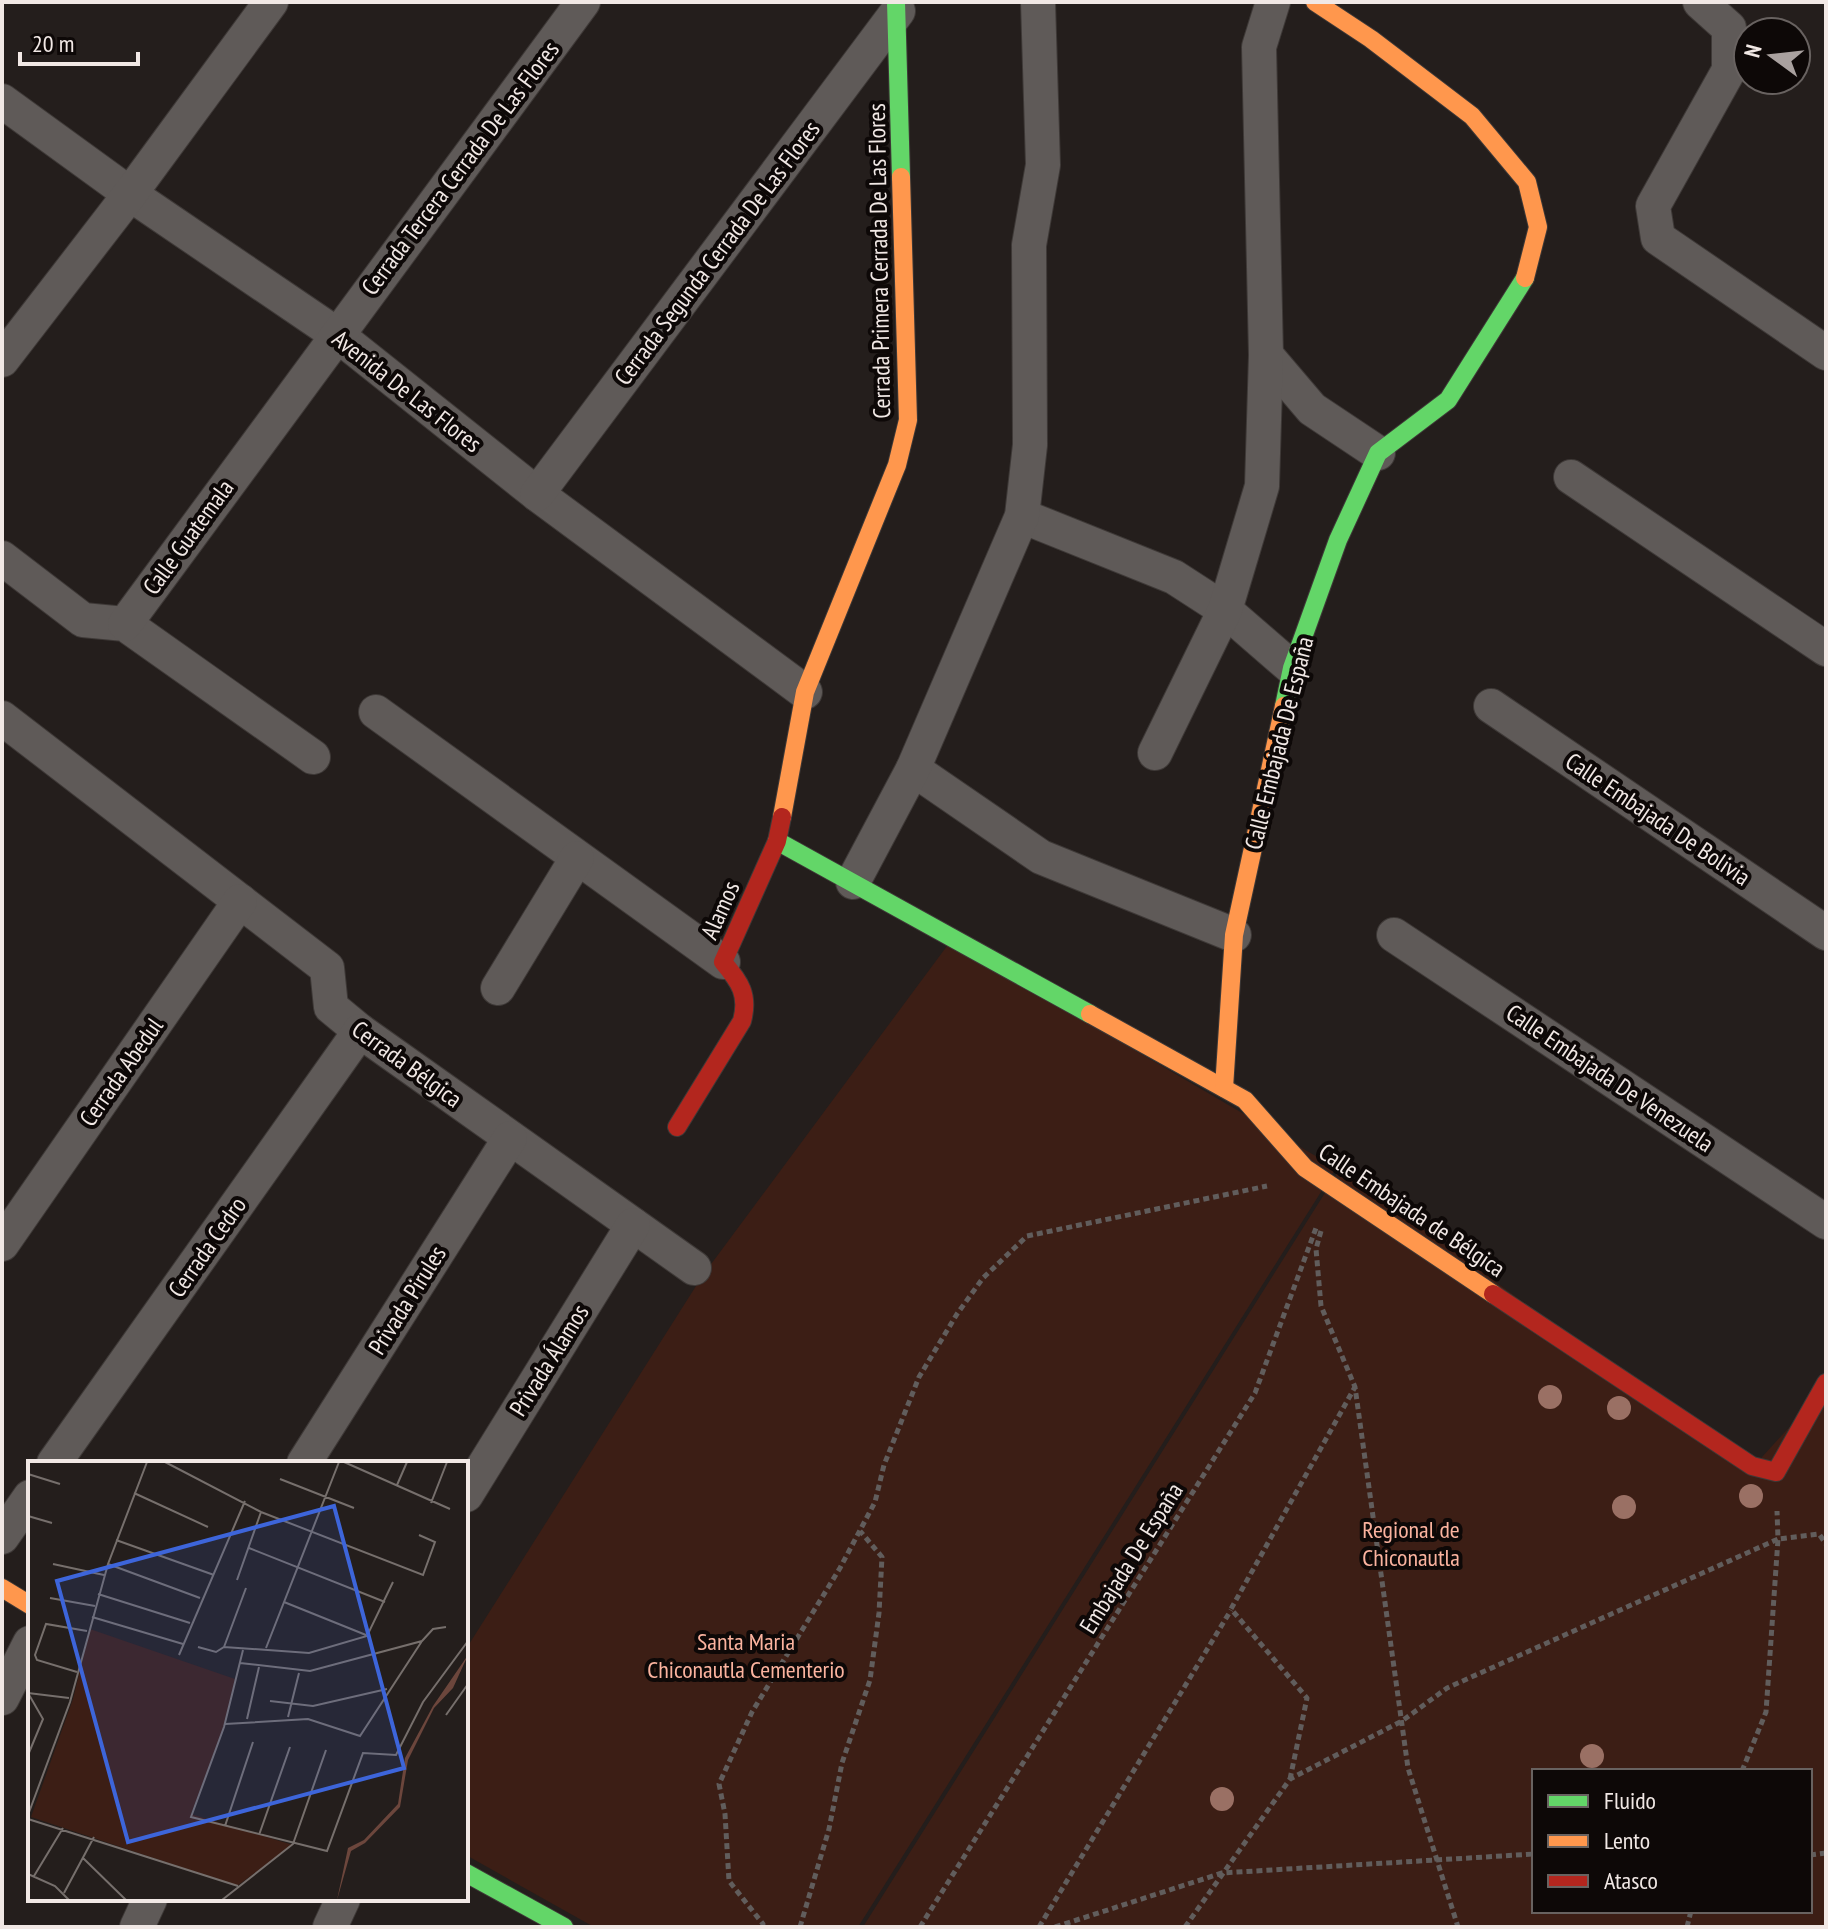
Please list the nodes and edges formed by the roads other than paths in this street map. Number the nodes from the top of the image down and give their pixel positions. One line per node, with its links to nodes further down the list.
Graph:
1 (271, 2): 9 (street)
2 (583, 2): 10 (street, Cerrada Tercera Cerrada De Las Flores)
3 (1038, 2): 17 (street)
4 (1273, 2): 12 (street)
5 (1315, 2): 14 (street, Calle Embajada De España)
6 (1700, 2): 11 (street)
7 (897, 7): 16 (street, Cerrada Segunda Cerrada De Las Flores); 23 (street, Cerrada Primera Cerrada De Las Flores)
8 (2, 101): 9 (street, Avenida De Las Flores)
9 (130, 194): 10 (street, Avenida De Las Flores); 13 (street)
10 (336, 334): 16 (street, Avenida De Las Flores); 20 (street, Calle Guatemala)
11 (1826, 353)
12 (1266, 355): 14 (street); 19 (street)
13 (2, 360)
14 (1378, 453): 22 (street, Calle Embajada De España)
15 (1571, 477): 21 (street)
16 (537, 494): 23 (street, Avenida De Las Flores)
17 (1022, 516): 19 (street); 29 (street)
18 (2, 558): 20 (street)
19 (1225, 610): 22 (street); 27 (street)
20 (125, 624): 28 (street)
21 (1826, 649)
22 (1292, 668): 35 (street, Calle Embajada De España)
23 (805, 692): 30 (street, Alamos)
24 (1491, 706): 34 (street, Calle Embajada De Bolivia)
25 (376, 712): 31 (street)
26 (2, 718): 33 (street, Cerrada Bélgica)
27 (1155, 753)
28 (313, 757)
29 (913, 769): 32 (street); 35 (street)
30 (777, 841): 32 (street, Calle Embajada de Bélgica); 37 (street, Alamos)
31 (577, 858): 37 (street); 38 (street)
32 (853, 882): 40 (street, Calle Embajada de Bélgica)
33 (240, 901): 39 (street, Cerrada Bélgica); 45 (street, Cerrada Abedul)
34 (1826, 933)
35 (1234, 935): 40 (street, Calle Embajada De España)
36 (1394, 935): 43 (street, Calle Embajada De Venezuela)
37 (723, 962): 41 (street, Alamos)
38 (498, 988)
39 (360, 1031): 42 (street, Cerrada Bélgica); 48 (street, Cerrada Cedro)
40 (1224, 1088): 47 (street, Calle Embajada de Bélgica)
41 (677, 1127)
42 (510, 1138): 44 (street, Cerrada Bélgica); 49 (street, Privada Pirules)
43 (1826, 1222)
44 (633, 1225): 46 (street, Cerrada Bélgica); 50 (street, Privada Álamos)
45 (2, 1244)
46 (694, 1268)
47 (1826, 1383)
48 (55, 1461)
49 (305, 1461)
50 (468, 1492)
51 (28, 1500): 52 (street)
52 (2, 1537)
53 (2, 1588): 54 (street)
54 (28, 1604)
55 (28, 1647): 56 (street)
56 (2, 1698)
57 (468, 1874): 62 (street)
58 (149, 1901): 60 (street)
59 (342, 1901): 61 (street)
60 (137, 1927)
61 (330, 1927)
62 (564, 1927)

